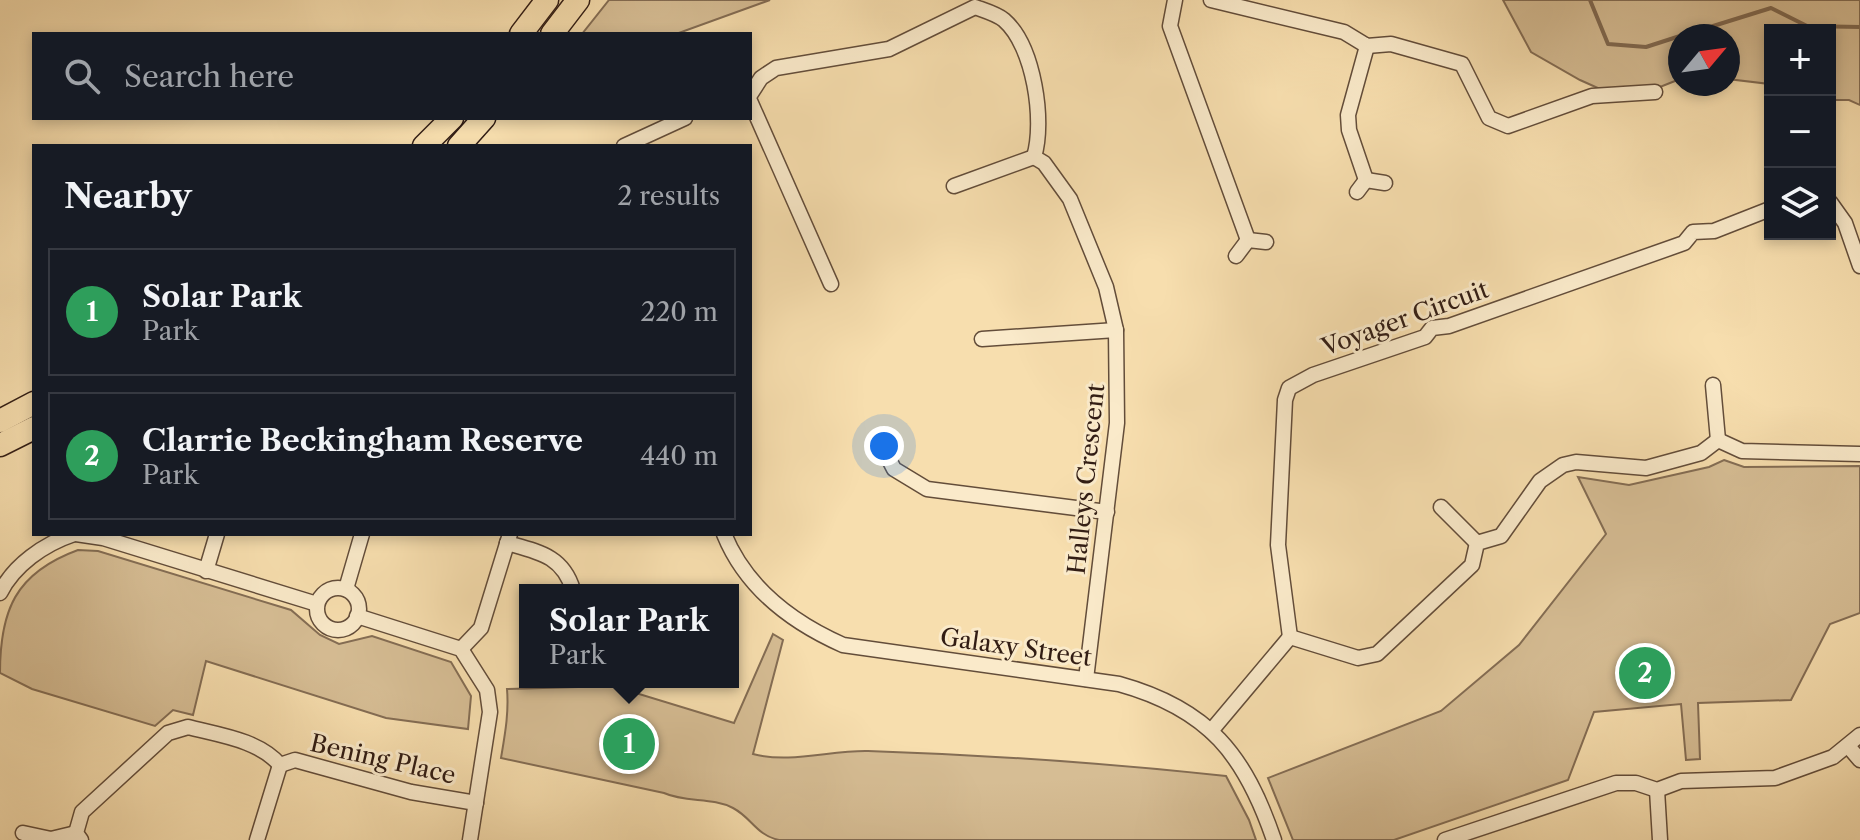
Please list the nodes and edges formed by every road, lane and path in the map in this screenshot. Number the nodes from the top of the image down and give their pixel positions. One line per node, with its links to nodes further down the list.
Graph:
1 (547, 0): 5 (highway)
2 (578, 0): 6 (highway)
3 (1175, 0): 22 (street)
4 (1211, 0): 7 (street)
5 (523, 32)
6 (554, 32)
7 (1367, 46): 8 (street); 18 (street)
8 (1655, 92)
9 (752, 94): 17 (street)
10 (752, 103): 26 (street)
11 (450, 120): 14 (highway)
12 (482, 120): 15 (highway)
13 (681, 120): 16 (street)
14 (426, 144)
15 (461, 144)
16 (628, 144)
17 (1034, 157): 19 (street); 27 (street, Halleys Crescent)
18 (1385, 183)
19 (954, 186)
20 (1836, 210): 25 (street)
21 (1764, 211): 52 (street, Voyager Circuit)
22 (1248, 240): 23 (street); 24 (street)
23 (1266, 242)
24 (1236, 256)
25 (1860, 266)
26 (831, 284)
27 (1116, 330): 28 (street); 38 (street, Halleys Crescent)
28 (982, 339)
29 (1713, 385): 33 (street)
30 (32, 404): 31 (highway)
31 (0, 421)
32 (32, 429): 35 (highway)
33 (1718, 440): 36 (street); 45 (street)
34 (880, 442): 38 (street)
35 (0, 445)
36 (1860, 454)
37 (1441, 507): 45 (street)
38 (1107, 512): 54 (street, Halleys Crescent)
39 (68, 536): 49 (street)
40 (89, 536): 46 (street)
41 (216, 536): 46 (street)
42 (361, 536): 48 (street)
43 (725, 536): 54 (street, Galaxy Street)
44 (508, 538): 47 (street); 53 (street)
45 (1477, 543): 52 (street)
46 (206, 571): 50 (street)
47 (571, 584)
48 (346, 589): 50 (street); 51 (street)
49 (0, 593)
50 (317, 604): 51 (street)
51 (357, 616): 53 (street)
52 (1290, 637): 55 (street)
53 (461, 649): 61 (street)
54 (1086, 679): 55 (street, Galaxy Street)
55 (1211, 731): 66 (street, Galaxy Street)
56 (1860, 735): 57 (street)
57 (1848, 746): 58 (street); 60 (street)
58 (1860, 760)
59 (280, 765): 61 (street, Bening Place); 63 (street, Bening Place); 64 (street, Bening Place)
60 (1657, 790): 67 (street); 68 (street)
61 (476, 803): 65 (street)
62 (23, 833): 63 (street, Bening Place)
63 (79, 836)
64 (257, 840)
65 (470, 840)
66 (1274, 840)
67 (1445, 840)
68 (1660, 840)

